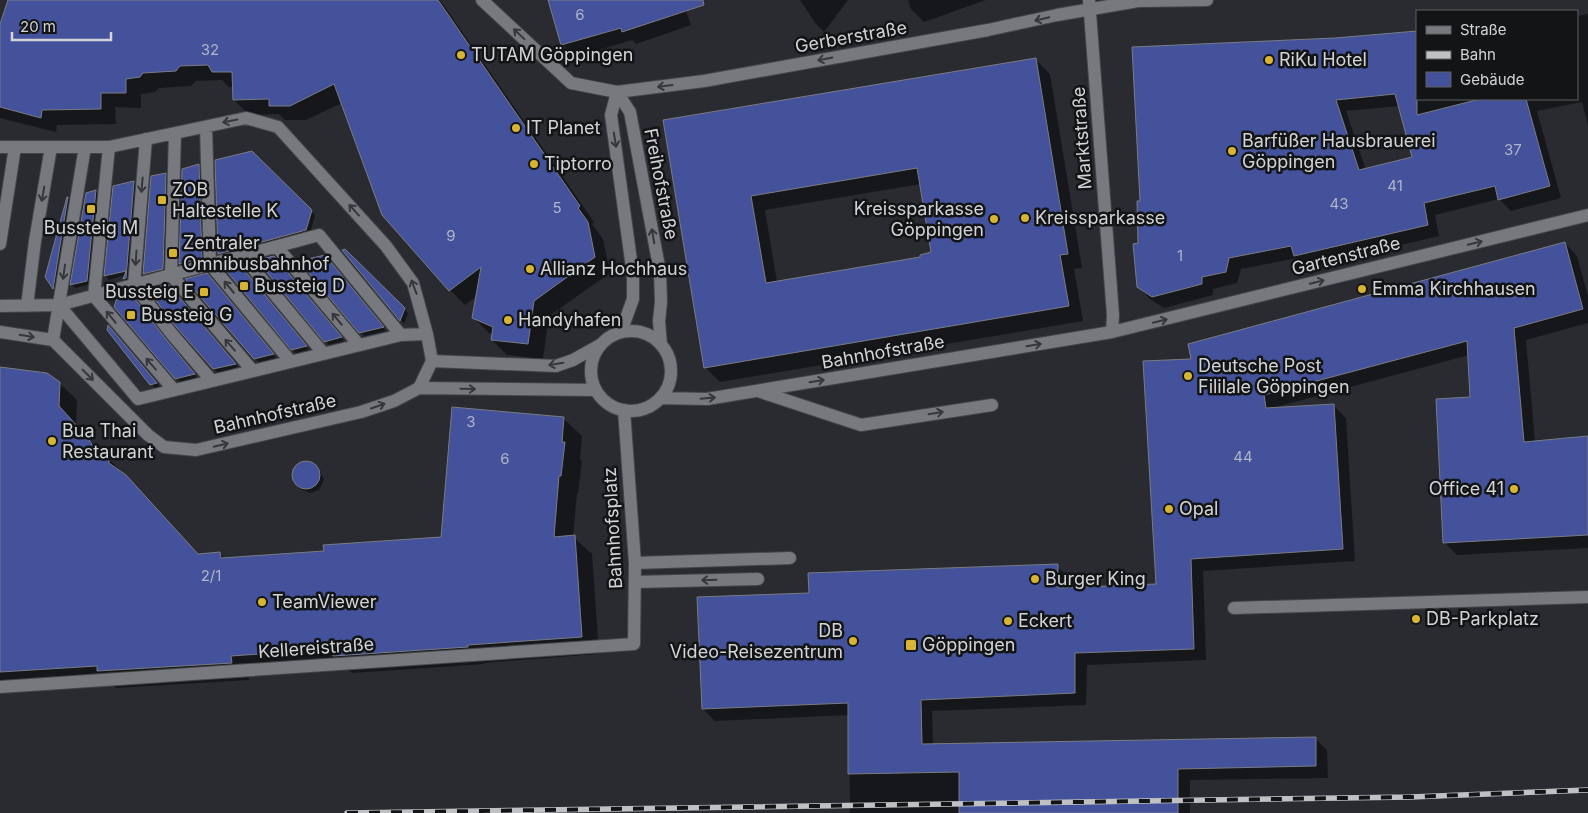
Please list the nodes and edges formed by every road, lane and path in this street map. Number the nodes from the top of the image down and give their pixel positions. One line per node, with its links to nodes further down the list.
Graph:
1 (482, 0): 4 (street, one-way to 1)
2 (1207, 0): 3 (street, Gerberstraße)
3 (1089, 5): 4 (street, Gerberstraße, one-way to 4); 26 (street, Marktstraße)
4 (617, 92): 25 (street, Freihofstraße, one-way to 25); 32 (street, Freihofstraße, one-way to 4)
5 (206, 127): 6 (street); 17 (street); 27 (street, one-way to 5)
6 (175, 133): 7 (street); 18 (street)
7 (146, 139): 12 (street); 19 (street, one-way to 19)
8 (0, 147): 9 (street)
9 (15, 147): 10 (street); 14 (street)
10 (51, 147): 11 (street); 23 (street, one-way to 23)
11 (85, 147): 12 (street); 21 (street, one-way to 21)
12 (109, 147): 20 (street)
13 (1588, 215): 26 (street, Gartenstraße, one-way to 13)
14 (0, 244)
15 (277, 246): 16 (street); 28 (street); 30 (street, one-way to 15)
16 (243, 256): 17 (street); 33 (street)
17 (210, 264): 18 (street); 35 (street, one-way to 17)
18 (171, 275): 19 (street); 36 (street, one-way to 18)
19 (134, 285): 20 (street); 37 (street)
20 (94, 296): 21 (street); 39 (street, one-way to 20)
21 (59, 305): 23 (street); 29 (street); 39 (street)
22 (0, 306): 23 (street)
23 (27, 306)
24 (0, 332): 29 (street, one-way to 29)
25 (621, 332): 31 (street); 32 (street)
26 (1112, 332): 41 (street, Bahnhofstraße, one-way to 26)
27 (428, 334): 28 (street); 34 (street)
28 (401, 335): 30 (street)
29 (53, 340): 38 (street, Bahnhofstraße, one-way to 38)
30 (359, 345): 33 (street)
31 (600, 345): 34 (street, one-way to 34); 40 (street)
32 (662, 345): 42 (street)
33 (324, 354): 35 (street)
34 (432, 360): 38 (street)
35 (291, 362): 36 (street)
36 (253, 371): 37 (street)
37 (212, 382): 39 (street)
38 (419, 388): 40 (street, Bahnhofstraße, one-way to 40)
39 (174, 390)
40 (596, 390): 44 (street)
41 (758, 391): 42 (street, Bahnhofstraße, one-way to 41); 43 (street, one-way to 43)
42 (660, 398): 44 (street)
43 (992, 405)
44 (624, 410): 46 (street, Bahnhofsplatz)
45 (790, 558): 46 (street)
46 (635, 563): 48 (street, Bahnhofsplatz)
47 (758, 579): 48 (street, one-way to 48)
48 (635, 582): 51 (street, Bahnhofsplatz)
49 (1588, 597): 50 (street)
50 (1234, 608)
51 (634, 644): 52 (street, Kellereistraße)
52 (0, 686)

